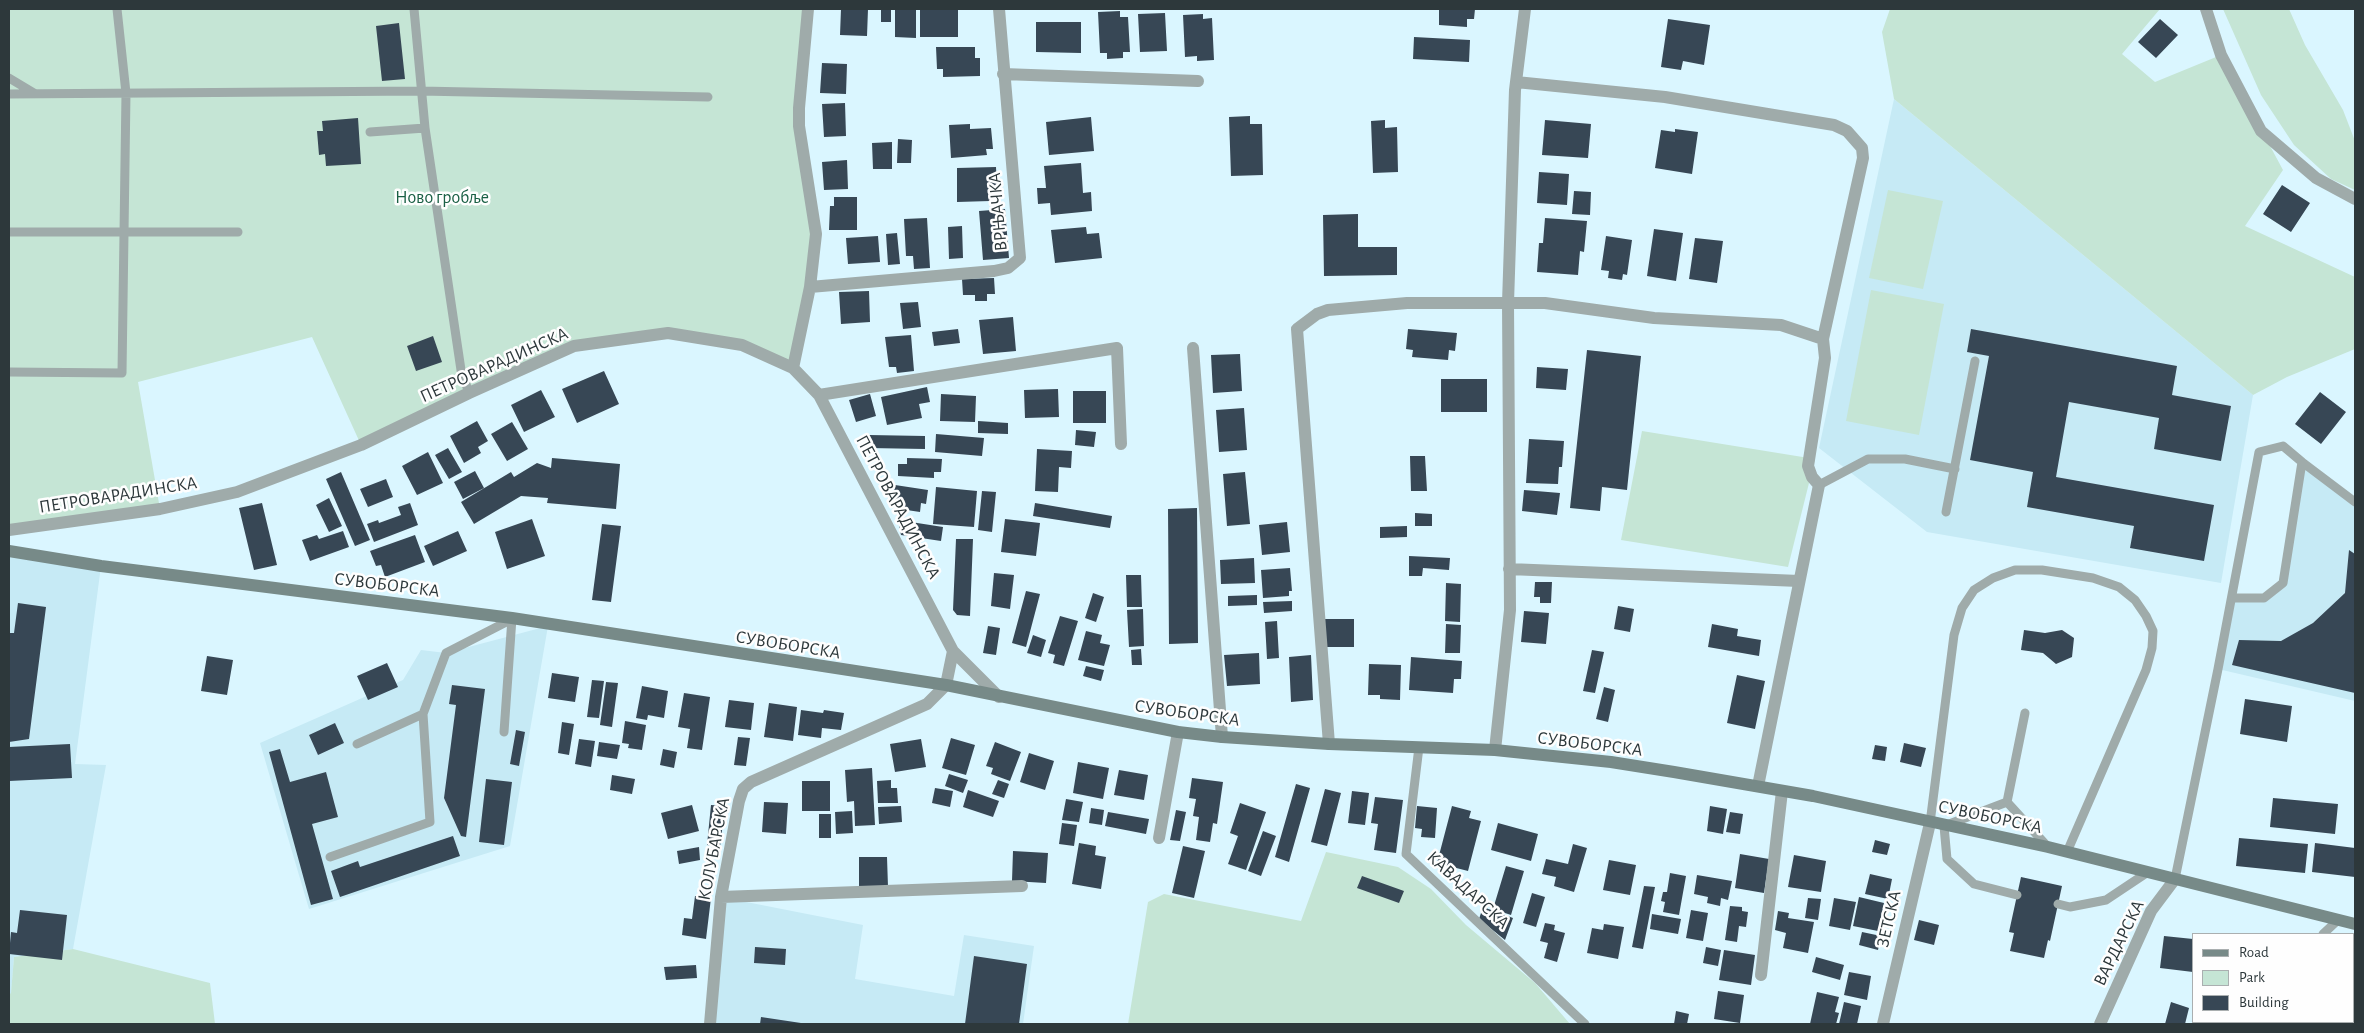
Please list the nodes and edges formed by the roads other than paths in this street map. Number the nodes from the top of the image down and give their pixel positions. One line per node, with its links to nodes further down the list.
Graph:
1 (117, 9): 13 (lane)
2 (414, 9): 11 (lane)
3 (808, 9): 22 (street)
4 (999, 9): 7 (street, ВРЊАЧКА)
5 (1525, 9): 10 (street)
6 (2206, 9): 18 (street)
7 (1003, 74): 9 (street); 22 (street, ВРЊАЧКА)
8 (9, 78): 12 (lane)
9 (1198, 81)
10 (1516, 82): 23 (street); 24 (street)
11 (421, 91): 13 (lane); 15 (lane); 16 (lane)
12 (34, 93): 13 (lane); 14 (lane)
13 (126, 93): 19 (lane)
14 (9, 94)
15 (708, 97)
16 (425, 128): 17 (lane); 29 (lane)
17 (370, 132)
18 (2355, 199)
19 (124, 231): 20 (lane); 21 (lane); 28 (lane)
20 (9, 232)
21 (238, 232)
22 (810, 287): 27 (street)
23 (1508, 303): 24 (street); 39 (street); 52 (street)
24 (1823, 339): 34 (street)
25 (1193, 348): 50 (street)
26 (1975, 361): 33 (lane)
27 (792, 368): 29 (street, ПЕТРОВАРАДИНСКА); 30 (street, ПЕТРОВАРАДИНСКА)
28 (9, 372)
29 (469, 393): 37 (street, ПЕТРОВАРАДИНСКА)
30 (818, 395): 31 (street); 43 (street, ПЕТРОВАРАДИНСКА)
31 (1120, 444)
32 (2302, 462): 35 (lane); 41 (lane); 41 (lane)
33 (1955, 469): 34 (lane); 36 (lane)
34 (1819, 485): 40 (street)
35 (2355, 502)
36 (1946, 512)
37 (9, 530)
38 (9, 550): 42 (main road, СУВОБОРСКА)
39 (1509, 569): 40 (street); 54 (street)
40 (1799, 582): 55 (street)
41 (2232, 598): 65 (lane)
42 (512, 618): 44 (main road, СУВОБОРСКА); 47 (lane); 48 (lane)
43 (953, 651): 44 (street); 45 (street, ПЕТРОВАРАДИНСКА)
44 (946, 685): 45 (main road, СУВОБОРСКА); 68 (street, КОЛУБАРСКА)
45 (999, 697): 49 (main road, СУВОБОРСКА)
46 (2025, 713): 57 (lane)
47 (423, 714): 51 (lane); 63 (lane)
48 (504, 732)
49 (1178, 732): 50 (main road, СУВОБОРСКА); 60 (street)
50 (1222, 737): 52 (main road, СУВОБОРСКА)
51 (357, 744)
52 (1328, 744): 53 (main road, СУВОБОРСКА)
53 (1419, 747): 54 (main road, СУВОБОРСКА); 75 (lane, КАВАДАРСКА)
54 (1495, 750): 55 (main road, СУВОБОРСКА)
55 (1758, 786): 56 (main road, СУВОБОРСКА)
56 (1782, 791): 58 (main road, СУВОБОРСКА); 73 (street)
57 (2007, 802): 59 (lane); 61 (lane)
58 (1930, 823): 59 (main road, СУВОБОРСКА); 62 (lane); 76 (street, ЗЕТСКА)
59 (1944, 826): 61 (main road, СУВОБОРСКА); 67 (lane)
60 (1159, 838)
61 (2048, 847): 62 (main road, СУВОБОРСКА)
62 (2067, 852): 64 (main road, СУВОБОРСКА)
63 (330, 857)
64 (2148, 872): 65 (main road, СУВОБОРСКА); 69 (lane)
65 (2175, 879): 70 (main road, СУВОБОРСКА); 77 (street, ВАРДАРСКА)
66 (1022, 886): 68 (street)
67 (2017, 895)
68 (721, 896): 74 (street, КОЛУБАРСКА)
69 (2058, 904)
70 (2338, 920): 71 (main road, СУВОБОРСКА); 72 (lane)
71 (2355, 924)
72 (2324, 933)
73 (1762, 975)
74 (710, 1024)
75 (1585, 1024)
76 (1883, 1024)
77 (2100, 1024)

